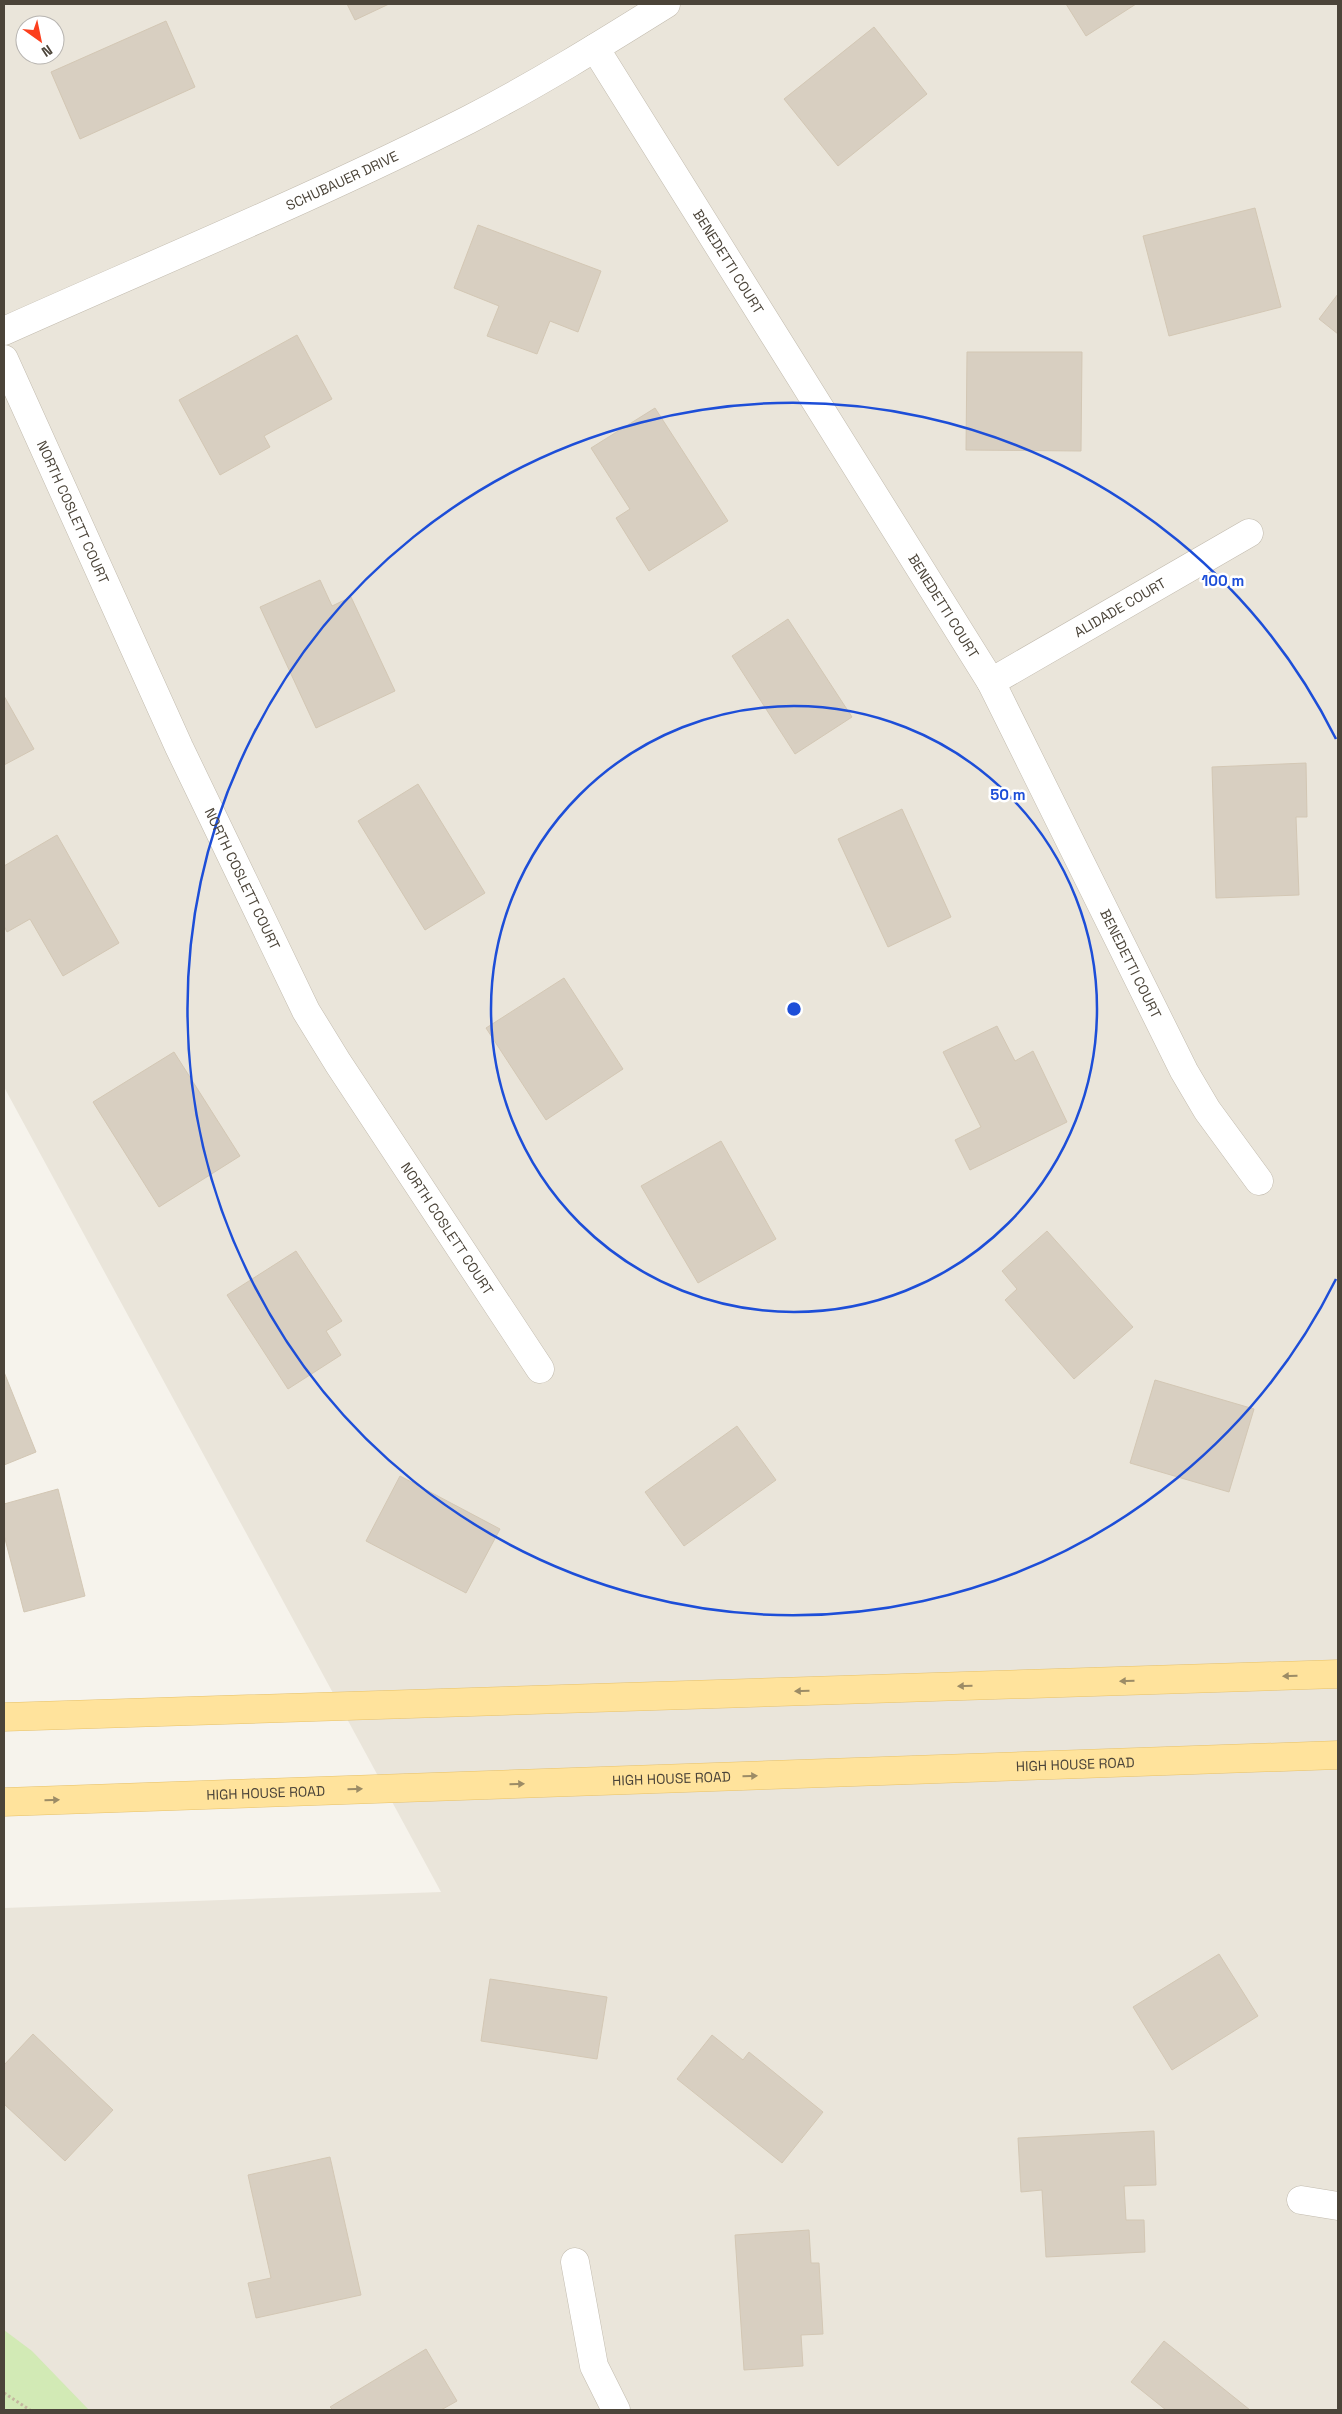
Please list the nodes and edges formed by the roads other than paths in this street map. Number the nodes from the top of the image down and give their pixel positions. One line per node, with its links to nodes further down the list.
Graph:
1 (666, 4): 2 (street, SCHUBAUER DRIVE)
2 (595, 48): 3 (street, SCHUBAUER DRIVE); 6 (street, BENEDETTI COURT)
3 (4, 331)
4 (4, 359): 8 (street, NORTH COSLETT COURT)
5 (1249, 533): 6 (street, ALIDADE COURT)
6 (991, 682): 7 (street, BENEDETTI COURT)
7 (1260, 1181)
8 (540, 1369)
9 (1338, 1674): 10 (main road, one-way to 10)
10 (4, 1717)
11 (1338, 1755): 12 (main road, HIGH HOUSE ROAD, one-way to 11)
12 (4, 1802)
13 (1301, 2200): 14 (street)
14 (1338, 2206)
15 (575, 2262): 16 (street)
16 (616, 2410)

